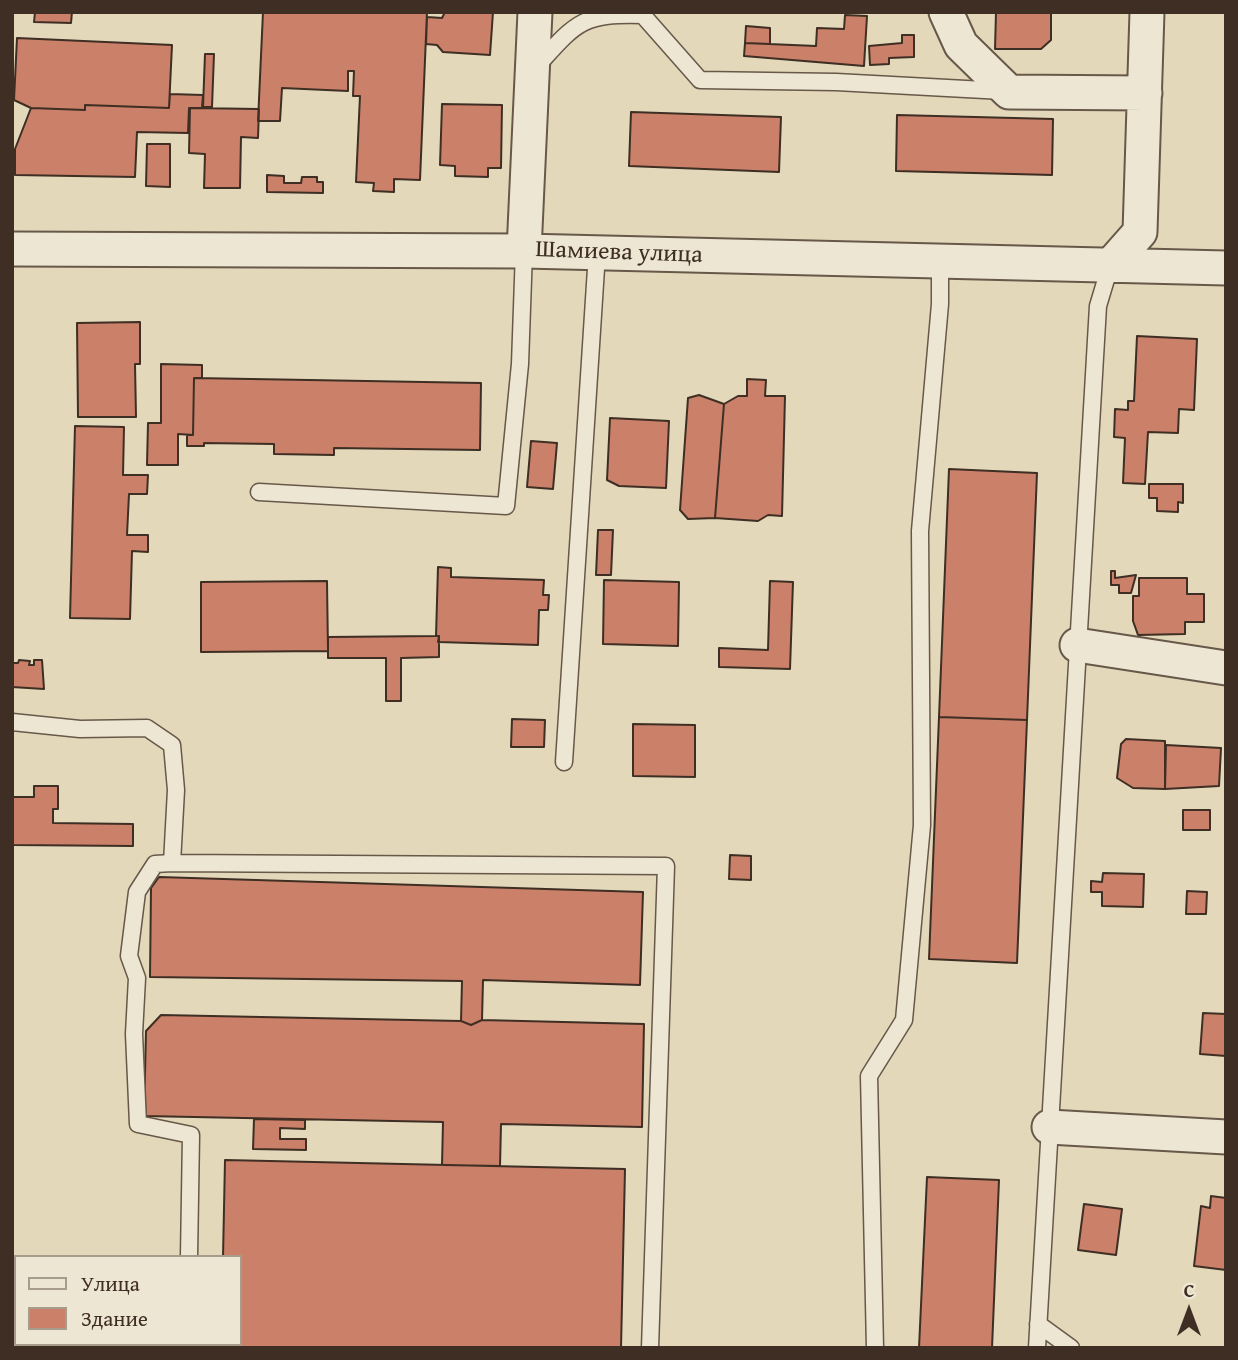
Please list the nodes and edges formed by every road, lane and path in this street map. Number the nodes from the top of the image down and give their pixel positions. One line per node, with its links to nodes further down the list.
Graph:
1 (535, 12): 5 (street)
2 (946, 12): 6 (street)
3 (1147, 12): 7 (street)
4 (642, 14): 5 (lane); 6 (lane)
5 (530, 74): 9 (street)
6 (1009, 92): 7 (street)
7 (1145, 93): 12 (street)
8 (12, 249): 9 (street, Шамиева улица)
9 (524, 251): 10 (street, Шамиева улица); 14 (lane)
10 (597, 253): 11 (street, Шамиева улица); 18 (lane)
11 (940, 262): 12 (street, Шамиева улица); 25 (lane)
12 (1110, 267): 13 (street, Шамиева улица); 15 (lane)
13 (1226, 268)
14 (260, 492)
15 (1077, 645): 16 (street); 20 (lane)
16 (1226, 668)
17 (12, 722): 19 (lane)
18 (564, 762)
19 (172, 863): 22 (lane); 24 (lane)
20 (1049, 1127): 21 (street); 23 (lane)
21 (1226, 1137)
22 (189, 1255)
23 (1038, 1324): 26 (lane); 27 (lane)
24 (650, 1348)
25 (875, 1348)
26 (1037, 1348)
27 (1071, 1348)

